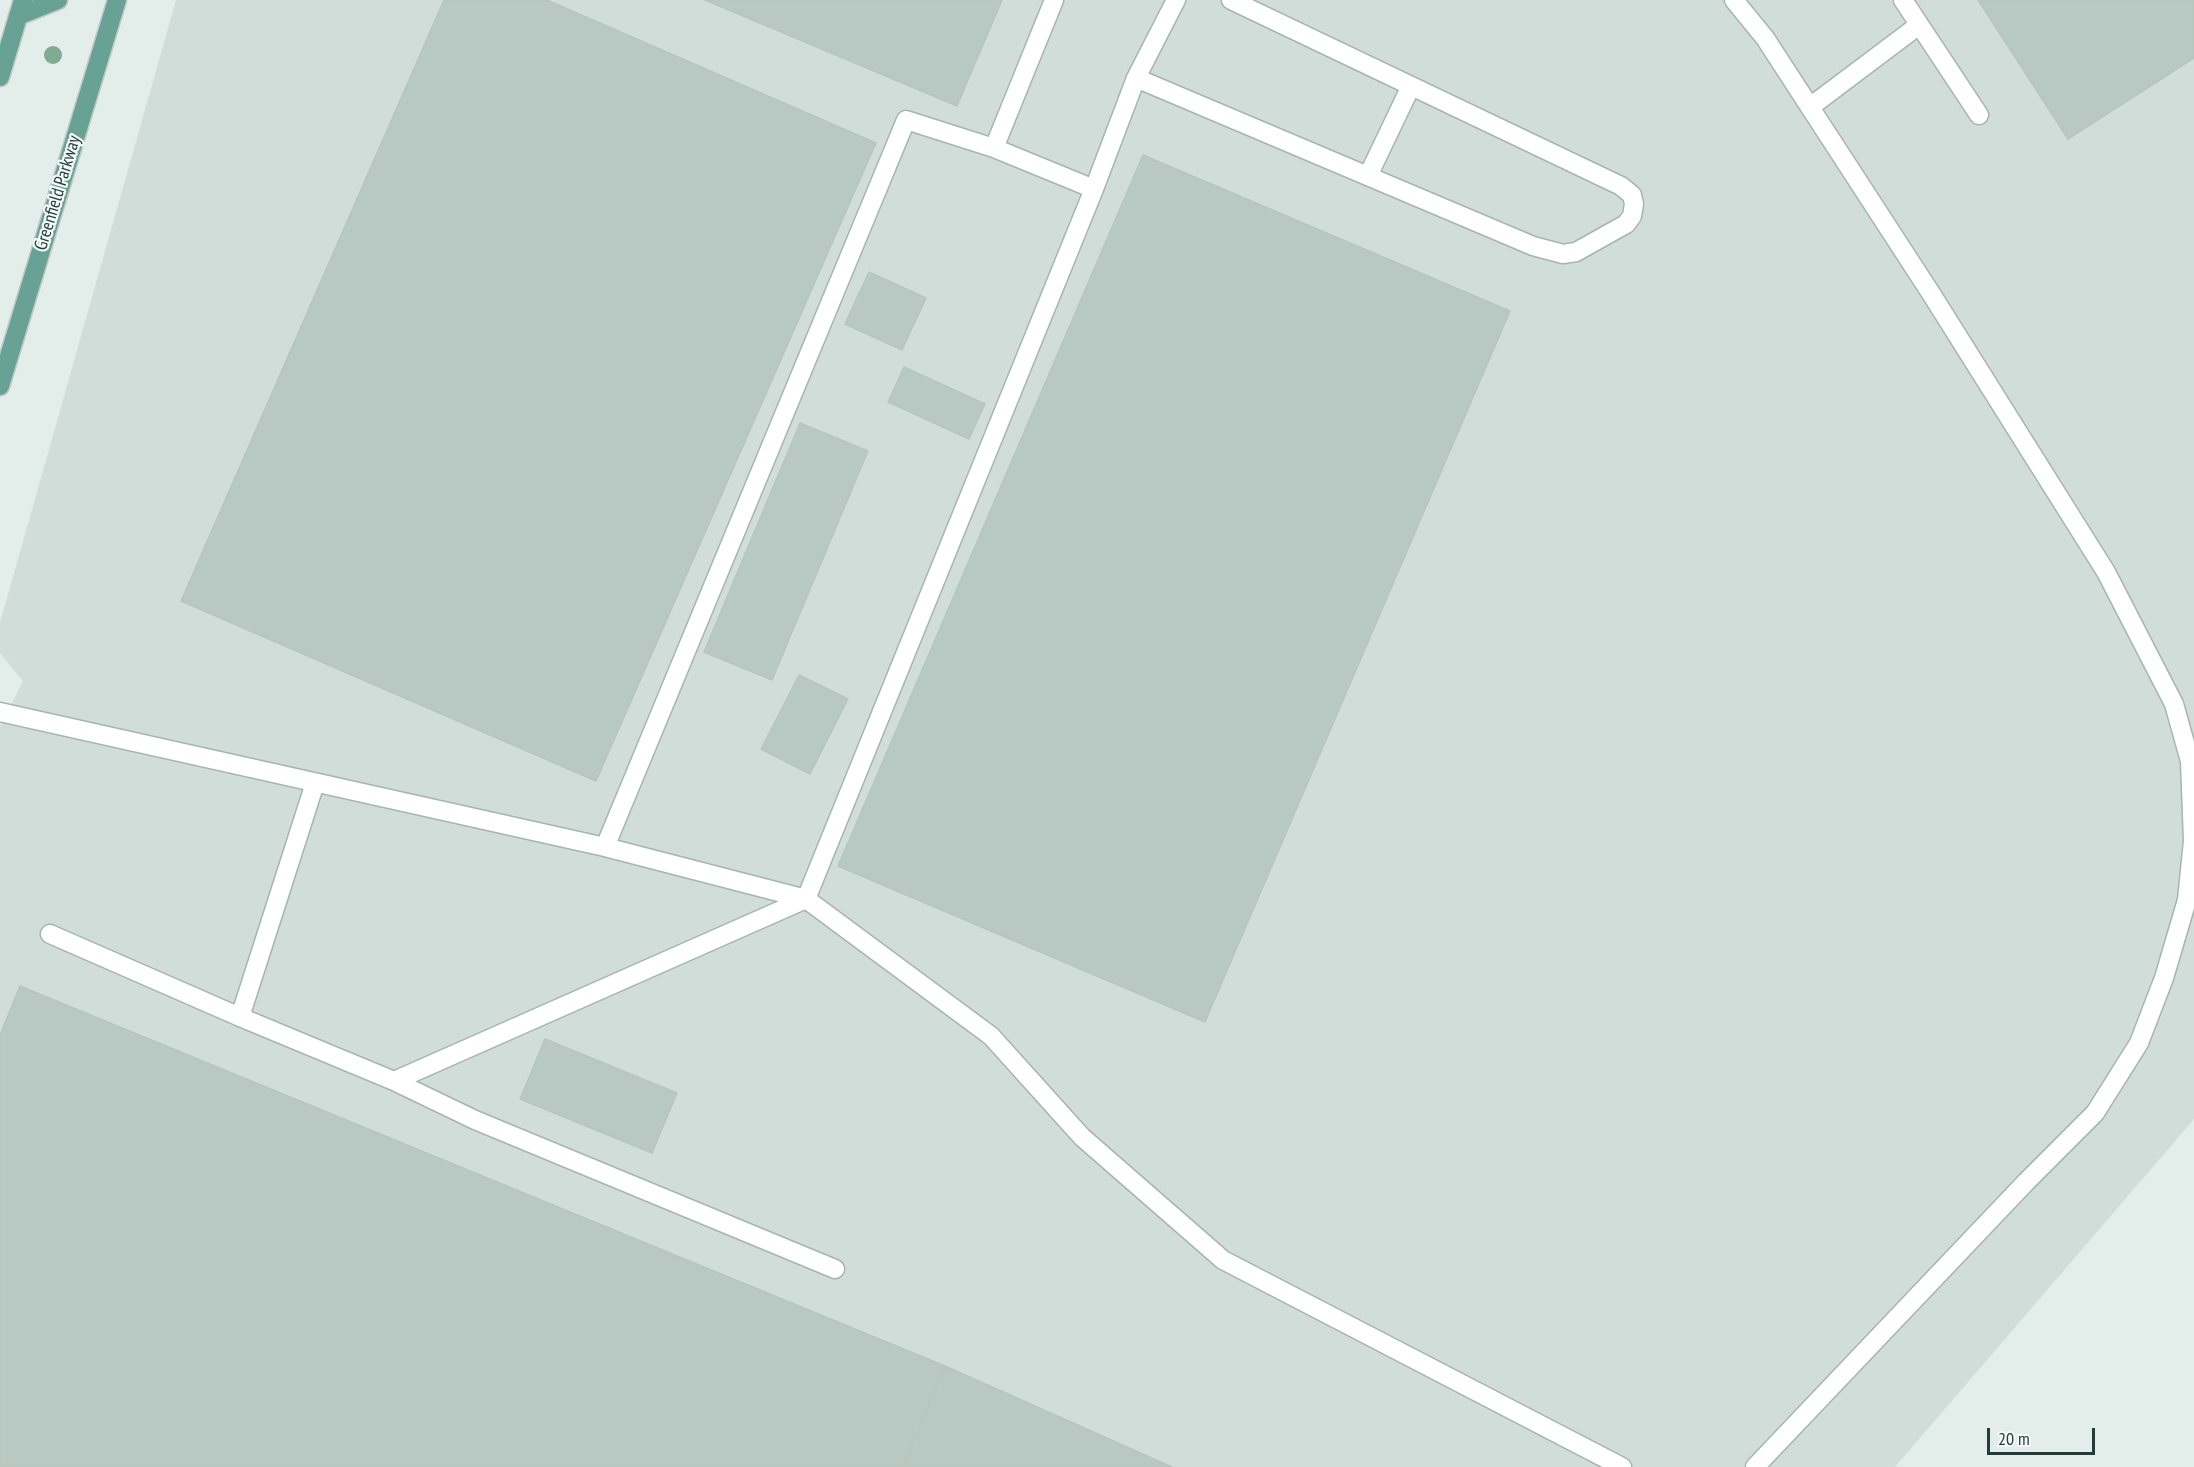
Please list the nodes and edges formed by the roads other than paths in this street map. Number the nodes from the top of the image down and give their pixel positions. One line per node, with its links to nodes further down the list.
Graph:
1 (58, 0): 8 (main road)
2 (117, 0): 18 (main road, Greenfield Parkway)
3 (1054, 0): 15 (lane)
4 (1176, 0): 11 (lane)
5 (1231, 0): 12 (lane)
6 (1734, 0): 13 (lane)
7 (1903, 0): 9 (lane)
8 (20, 8): 10 (main road)
9 (1919, 25): 13 (lane); 14 (lane)
10 (0, 77)
11 (1136, 78): 16 (lane); 17 (lane)
12 (1411, 86): 16 (lane); 16 (lane)
13 (1810, 107): 28 (lane)
14 (1978, 115)
15 (994, 148): 17 (lane); 21 (lane)
16 (1368, 176)
17 (1094, 189): 22 (lane)
18 (0, 386)
19 (0, 712): 20 (lane)
20 (315, 783): 21 (lane); 24 (lane)
21 (605, 847): 22 (lane)
22 (806, 899): 25 (lane); 27 (lane)
23 (50, 934): 24 (lane)
24 (240, 1017): 25 (lane)
25 (394, 1081): 26 (lane)
26 (834, 1269)
27 (1622, 1467)
28 (1755, 1467)

